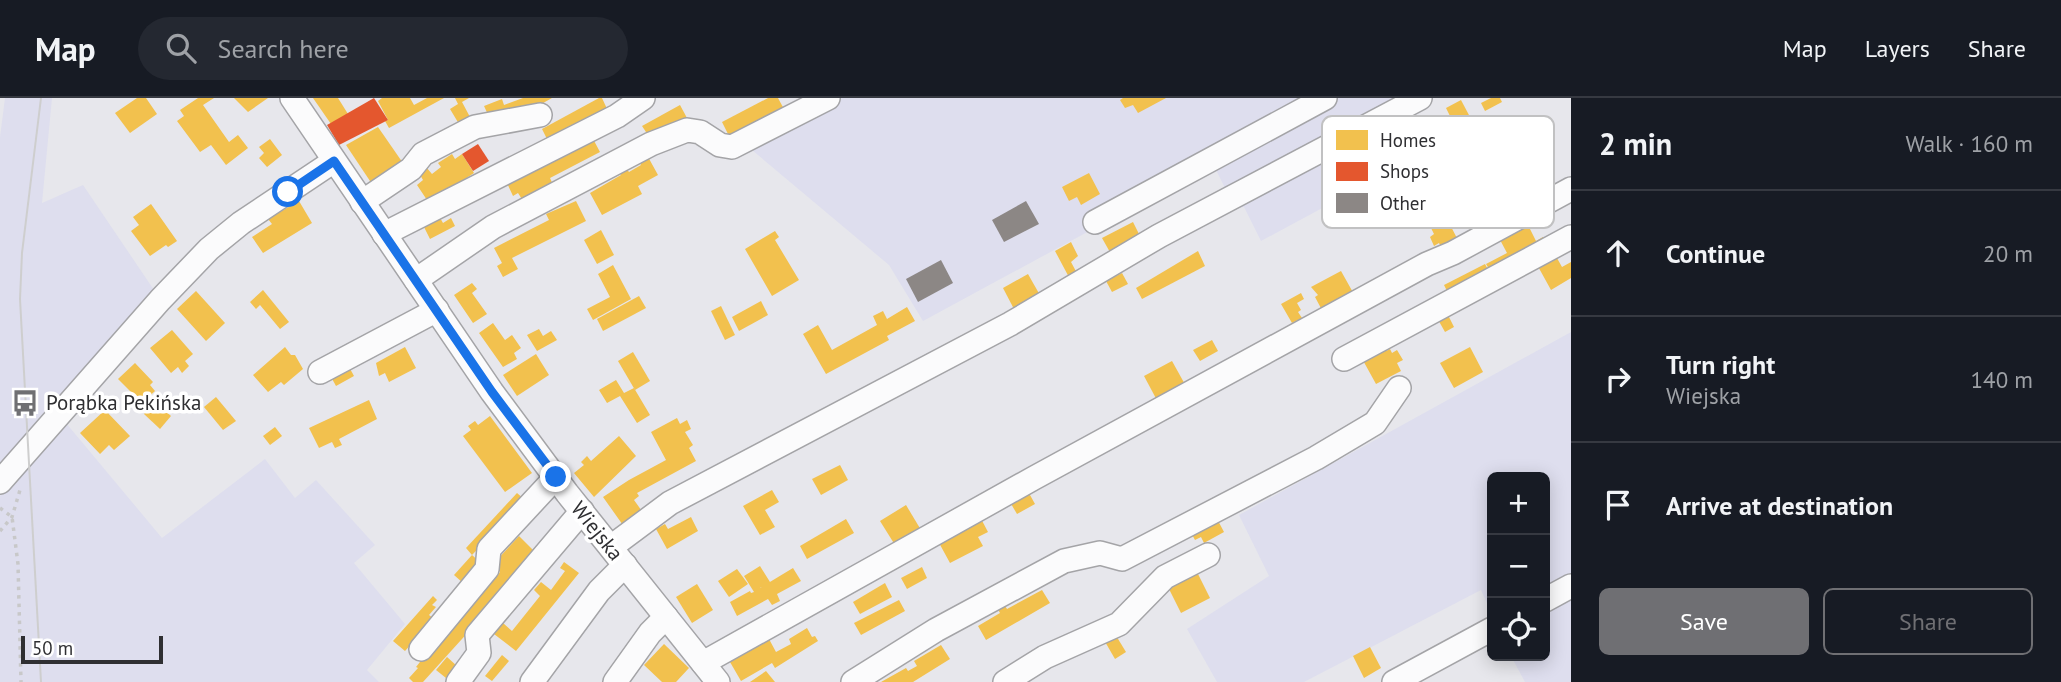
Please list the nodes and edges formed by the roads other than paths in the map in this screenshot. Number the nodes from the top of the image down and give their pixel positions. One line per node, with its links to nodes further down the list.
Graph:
1 (292, 98): 9 (street, Wiejska)
2 (643, 98): 15 (street)
3 (828, 98): 17 (street)
4 (1325, 98): 13 (street)
5 (1420, 98): 7 (street)
6 (540, 115): 12 (street)
7 (1386, 116)
8 (1322, 150): 26 (street)
9 (334, 161): 12 (street, Wiejska); 23 (street)
10 (1571, 189): 11 (street)
11 (1554, 198)
12 (362, 202): 15 (street, Wiejska)
13 (1096, 222)
14 (1499, 228): 32 (street)
15 (384, 234): 17 (street, Wiejska)
16 (1571, 237): 19 (street)
17 (416, 280): 18 (street, Wiejska)
18 (437, 310): 20 (street); 22 (street, Wiejska)
19 (1343, 359)
20 (320, 372)
21 (1399, 388): 37 (street)
22 (556, 477): 24 (street, Wiejska); 31 (street)
23 (0, 482)
24 (582, 511): 26 (street, Wiejska); 33 (street)
25 (1208, 555): 38 (street)
26 (618, 556): 29 (street, Wiejska); 34 (street)
27 (1571, 586): 28 (street)
28 (1549, 598)
29 (666, 617): 32 (street, Wiejska); 35 (street)
30 (1487, 632): 39 (street)
31 (421, 649)
32 (703, 663): 36 (street, Wiejska)
33 (458, 682)
34 (532, 682)
35 (615, 682)
36 (718, 682)
37 (853, 682)
38 (1005, 682)
39 (1394, 682)

